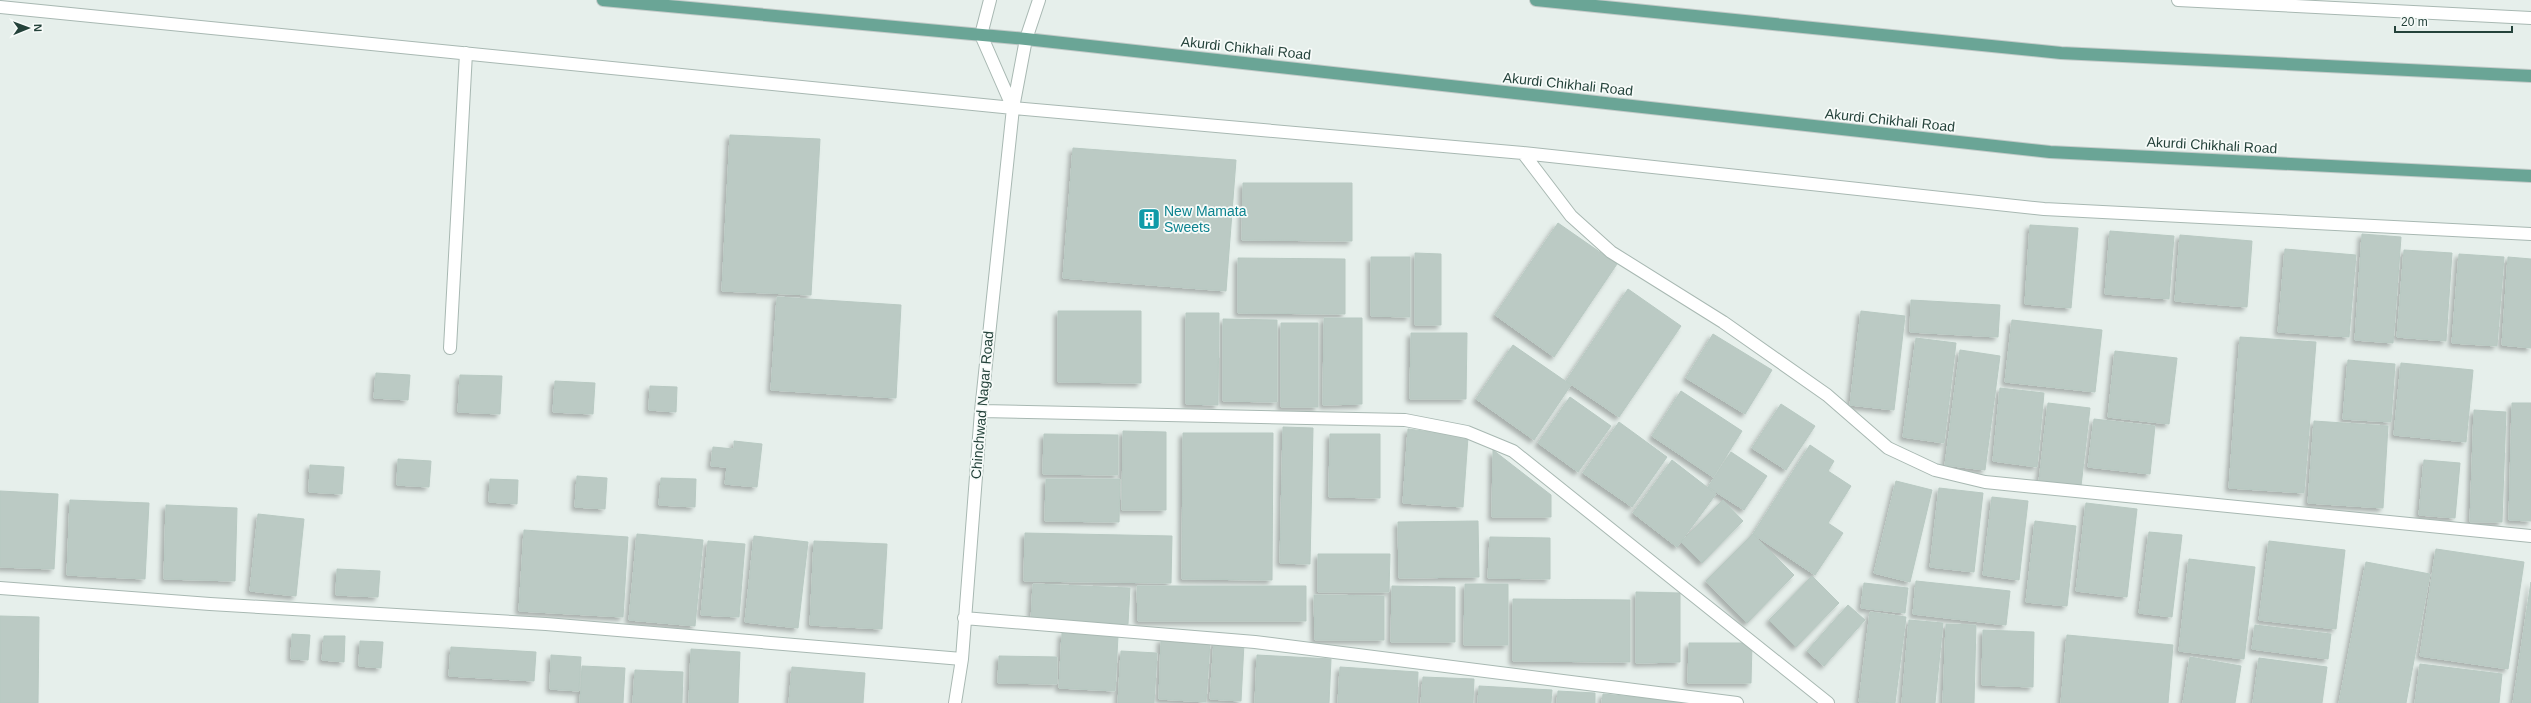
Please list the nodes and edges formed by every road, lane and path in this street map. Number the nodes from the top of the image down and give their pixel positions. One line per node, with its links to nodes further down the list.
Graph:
1 (603, 0): 8 (main road, Akurdi Chikhali Road)
2 (990, 0): 8 (street)
3 (1039, 0): 9 (street, Chinchwad Nagar Road)
4 (1536, 0): 11 (main road)
5 (2178, 0): 7 (street)
6 (0, 6): 10 (street)
7 (2531, 18)
8 (981, 35): 9 (main road, Akurdi Chikhali Road); 12 (street)
9 (1026, 39): 12 (street, Chinchwad Nagar Road); 14 (main road, Akurdi Chikhali Road)
10 (466, 53): 12 (street); 16 (street)
11 (2531, 76)
12 (1013, 108): 13 (street); 17 (street, Chinchwad Nagar Road)
13 (1523, 153): 15 (street); 18 (street)
14 (2531, 176)
15 (2531, 234)
16 (450, 348)
17 (981, 410): 20 (street, Chinchwad Nagar Road); 25 (street)
18 (2531, 536)
19 (0, 588): 21 (street)
20 (964, 618): 21 (street, Chinchwad Nagar Road); 22 (street)
21 (962, 659): 23 (street, Chinchwad Nagar Road)
22 (1720, 702): 24 (street)
23 (956, 703)
24 (1737, 703)
25 (1828, 703)

